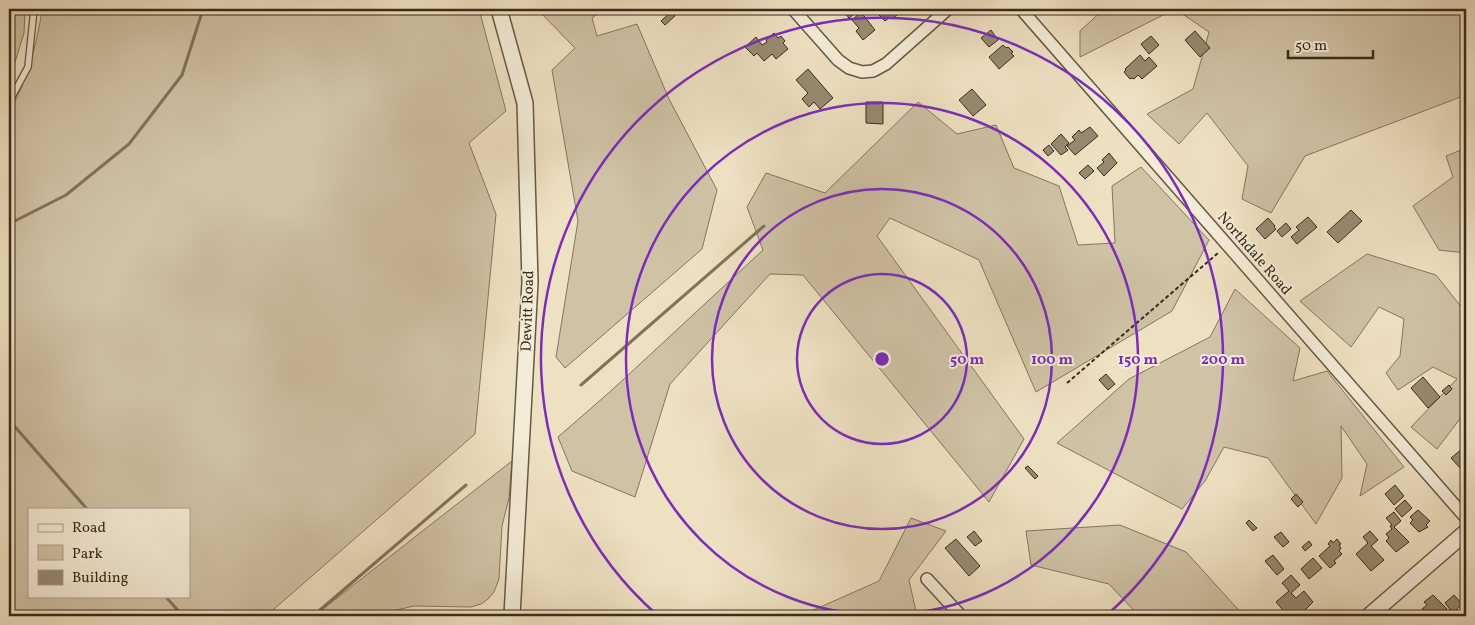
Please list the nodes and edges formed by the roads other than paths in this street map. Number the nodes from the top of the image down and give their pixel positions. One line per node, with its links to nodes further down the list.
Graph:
1 (34, 9): 6 (lane)
2 (498, 9): 10 (street, Dewitt Road)
3 (793, 9): 4 (street)
4 (948, 9)
5 (1021, 9): 7 (street, Northdale Road)
6 (9, 102)
7 (1466, 518)
8 (1466, 532): 12 (street)
9 (927, 579): 11 (street)
10 (512, 616)
11 (961, 616)
12 (1369, 616)

